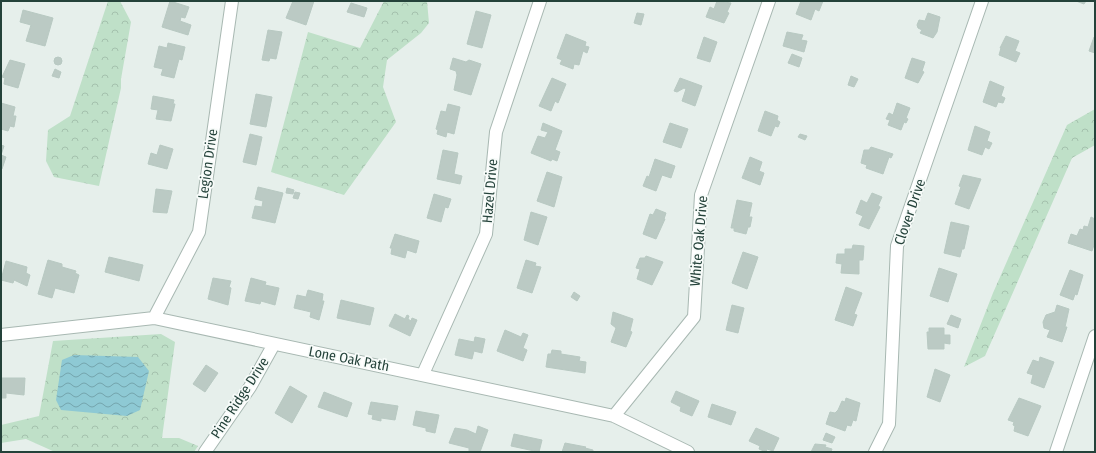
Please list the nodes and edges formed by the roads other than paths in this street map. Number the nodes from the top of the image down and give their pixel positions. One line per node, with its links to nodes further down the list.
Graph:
1 (232, 1): 5 (street, Legion Drive)
2 (540, 1): 9 (street, Hazel Drive)
3 (769, 1): 10 (street, White Oak Drive)
4 (982, 1): 13 (street, Clover Drive)
5 (154, 318): 6 (street, Lone Oak Path); 8 (street, Lone Oak Path)
6 (1, 335)
7 (1095, 336): 14 (street)
8 (274, 344): 9 (street, Lone Oak Path); 11 (street, Pine Ridge Drive)
9 (423, 374): 10 (street, Lone Oak Path)
10 (614, 416): 12 (street, Lone Oak Path)
11 (205, 452)
12 (688, 452)
13 (875, 452)
14 (1056, 452)

